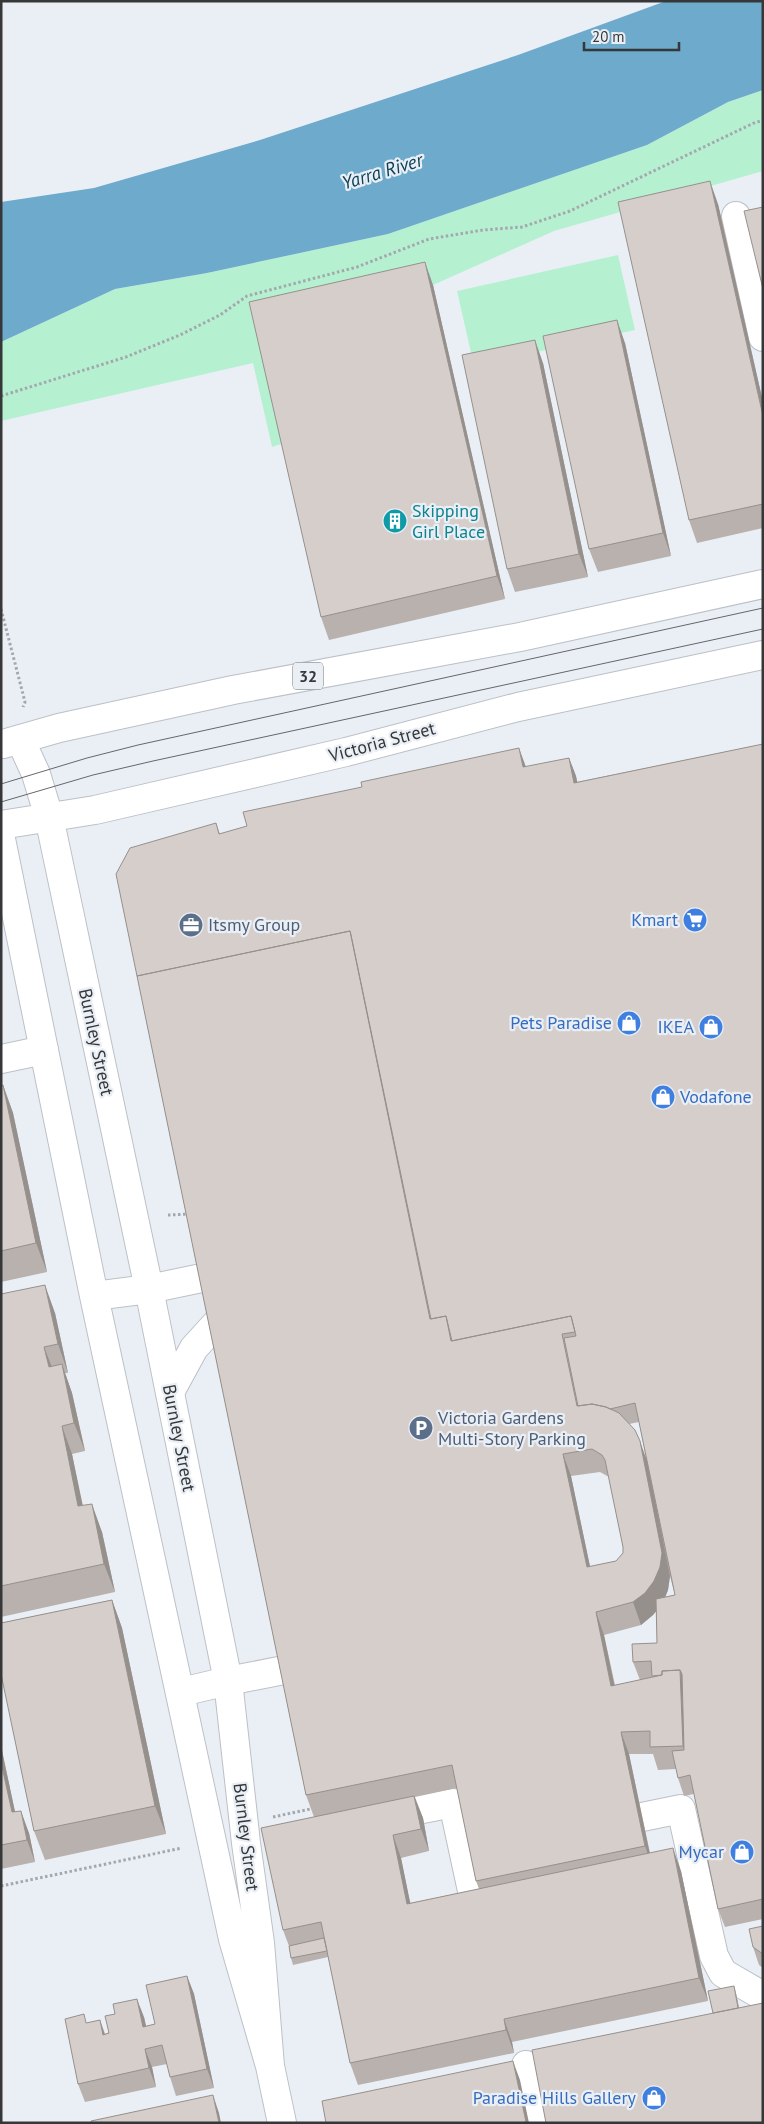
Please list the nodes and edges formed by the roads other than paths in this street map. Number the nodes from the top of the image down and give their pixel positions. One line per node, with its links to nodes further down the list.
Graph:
1 (736, 216): 2 (main road)
2 (763, 338)
3 (763, 584): 5 (main road, 32)
4 (763, 655): 6 (main road, Victoria Street)
5 (7, 746): 6 (main road, Burnley Street)
6 (49, 817): 7 (main road, Victoria Street); 11 (main road, Burnley Street)
7 (1, 825)
8 (1, 839): 9 (main road, Burnley Street)
9 (44, 1050): 10 (main road); 12 (main road, Burnley Street)
10 (1, 1059)
11 (149, 1289): 12 (main road); 13 (main road, Burnley Street); 13 (main road)
12 (94, 1296): 16 (main road, Burnley Street)
13 (170, 1392): 15 (main road, Burnley Street)
14 (284, 1670): 15 (main road)
15 (228, 1681): 16 (main road); 20 (main road, Burnley Street)
16 (181, 1692): 24 (main road, Burnley Street)
17 (642, 1817): 22 (main road)
18 (359, 1821): 21 (main road)
19 (270, 1828): 20 (main road)
20 (246, 1843): 24 (main road, Burnley Street)
21 (474, 1900)
22 (763, 1996)
23 (526, 2065): 26 (main road)
24 (270, 2066): 25 (main road, Burnley Street)
25 (282, 2123)
26 (539, 2123)

